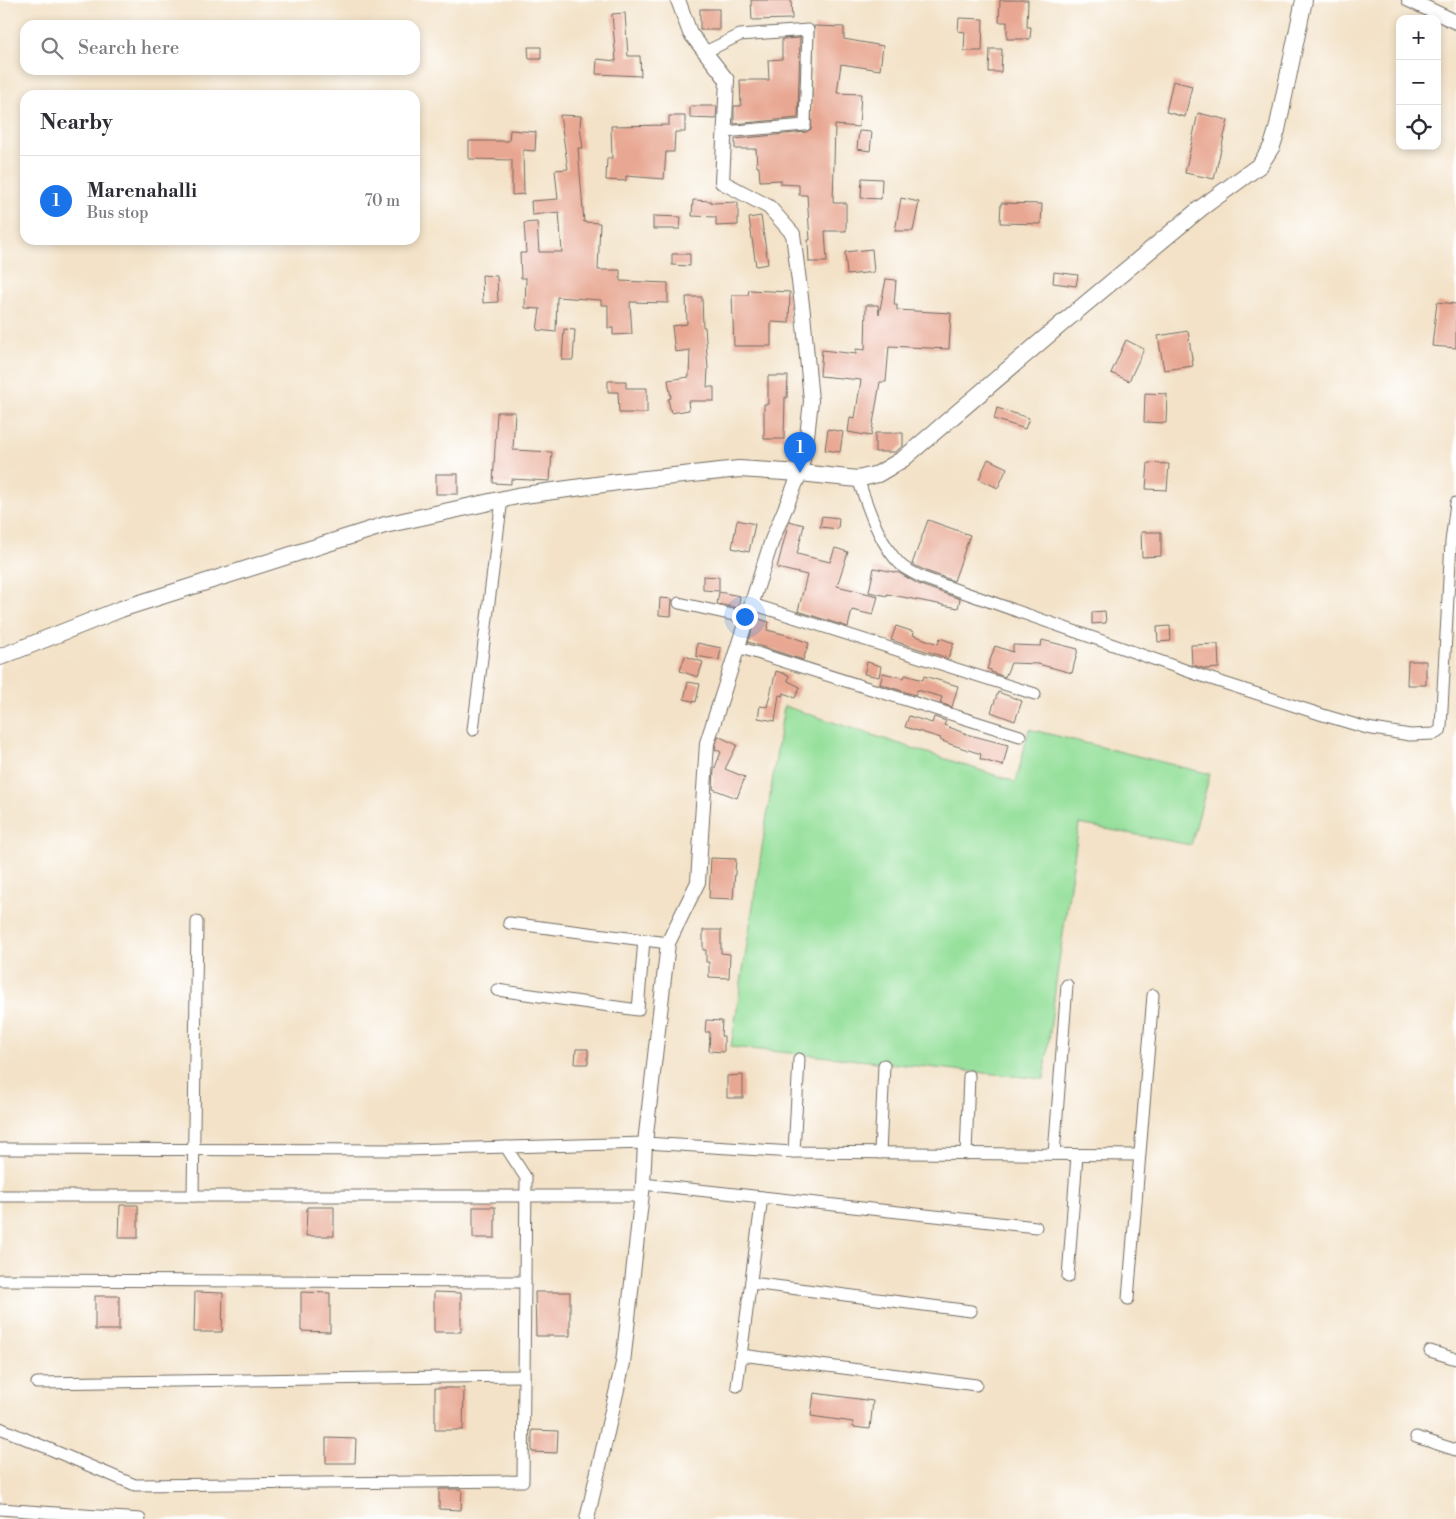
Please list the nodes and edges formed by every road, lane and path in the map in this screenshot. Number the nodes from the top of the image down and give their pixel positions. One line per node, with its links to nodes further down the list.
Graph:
1 (678, 0): 5 (street)
2 (1304, 0): 8 (main road)
3 (1409, 0): 4 (street)
4 (1456, 22)
5 (705, 52): 6 (street); 6 (street)
6 (724, 132): 7 (street)
7 (800, 473): 8 (main road); 9 (main road); 12 (street)
8 (858, 480): 10 (street)
9 (502, 499): 15 (main road); 17 (street)
10 (1456, 502)
11 (680, 604): 13 (street)
12 (752, 604): 13 (street); 16 (street)
13 (747, 618): 14 (street)
14 (738, 647): 18 (street); 22 (street)
15 (0, 658)
16 (1035, 694)
17 (473, 730)
18 (1020, 736)
19 (197, 922): 32 (street)
20 (509, 923): 21 (street)
21 (644, 940): 22 (street); 24 (street)
22 (668, 943): 29 (street)
23 (1067, 985): 36 (street)
24 (498, 990)
25 (1153, 995): 38 (street)
26 (799, 1059): 33 (street)
27 (884, 1065): 34 (street)
28 (969, 1076): 35 (street)
29 (645, 1143): 30 (street); 33 (street); 39 (street)
30 (506, 1147): 32 (street); 40 (street)
31 (0, 1149): 32 (street)
32 (194, 1150): 42 (street)
33 (794, 1152): 34 (street)
34 (880, 1153): 35 (street)
35 (966, 1154): 36 (street)
36 (1054, 1154): 37 (street)
37 (1077, 1155): 38 (street); 45 (street)
38 (1139, 1155): 49 (street)
39 (642, 1190): 40 (street); 43 (street); 63 (street)
40 (526, 1195): 42 (street); 47 (street)
41 (0, 1196): 42 (street)
42 (193, 1196)
43 (762, 1197): 44 (street); 48 (street)
44 (1036, 1227)
45 (1068, 1277)
46 (0, 1280): 47 (street)
47 (525, 1282): 54 (street)
48 (751, 1283): 50 (street); 52 (street)
49 (1128, 1299)
50 (971, 1311)
51 (1430, 1351): 53 (street)
52 (741, 1355): 56 (street); 57 (street)
53 (1456, 1359)
54 (524, 1376): 55 (street); 58 (street)
55 (37, 1383)
56 (976, 1385)
57 (737, 1386)
58 (0, 1428)
59 (1416, 1437): 60 (street)
60 (1456, 1450)
61 (0, 1509): 62 (street)
62 (140, 1519)
63 (587, 1519)

